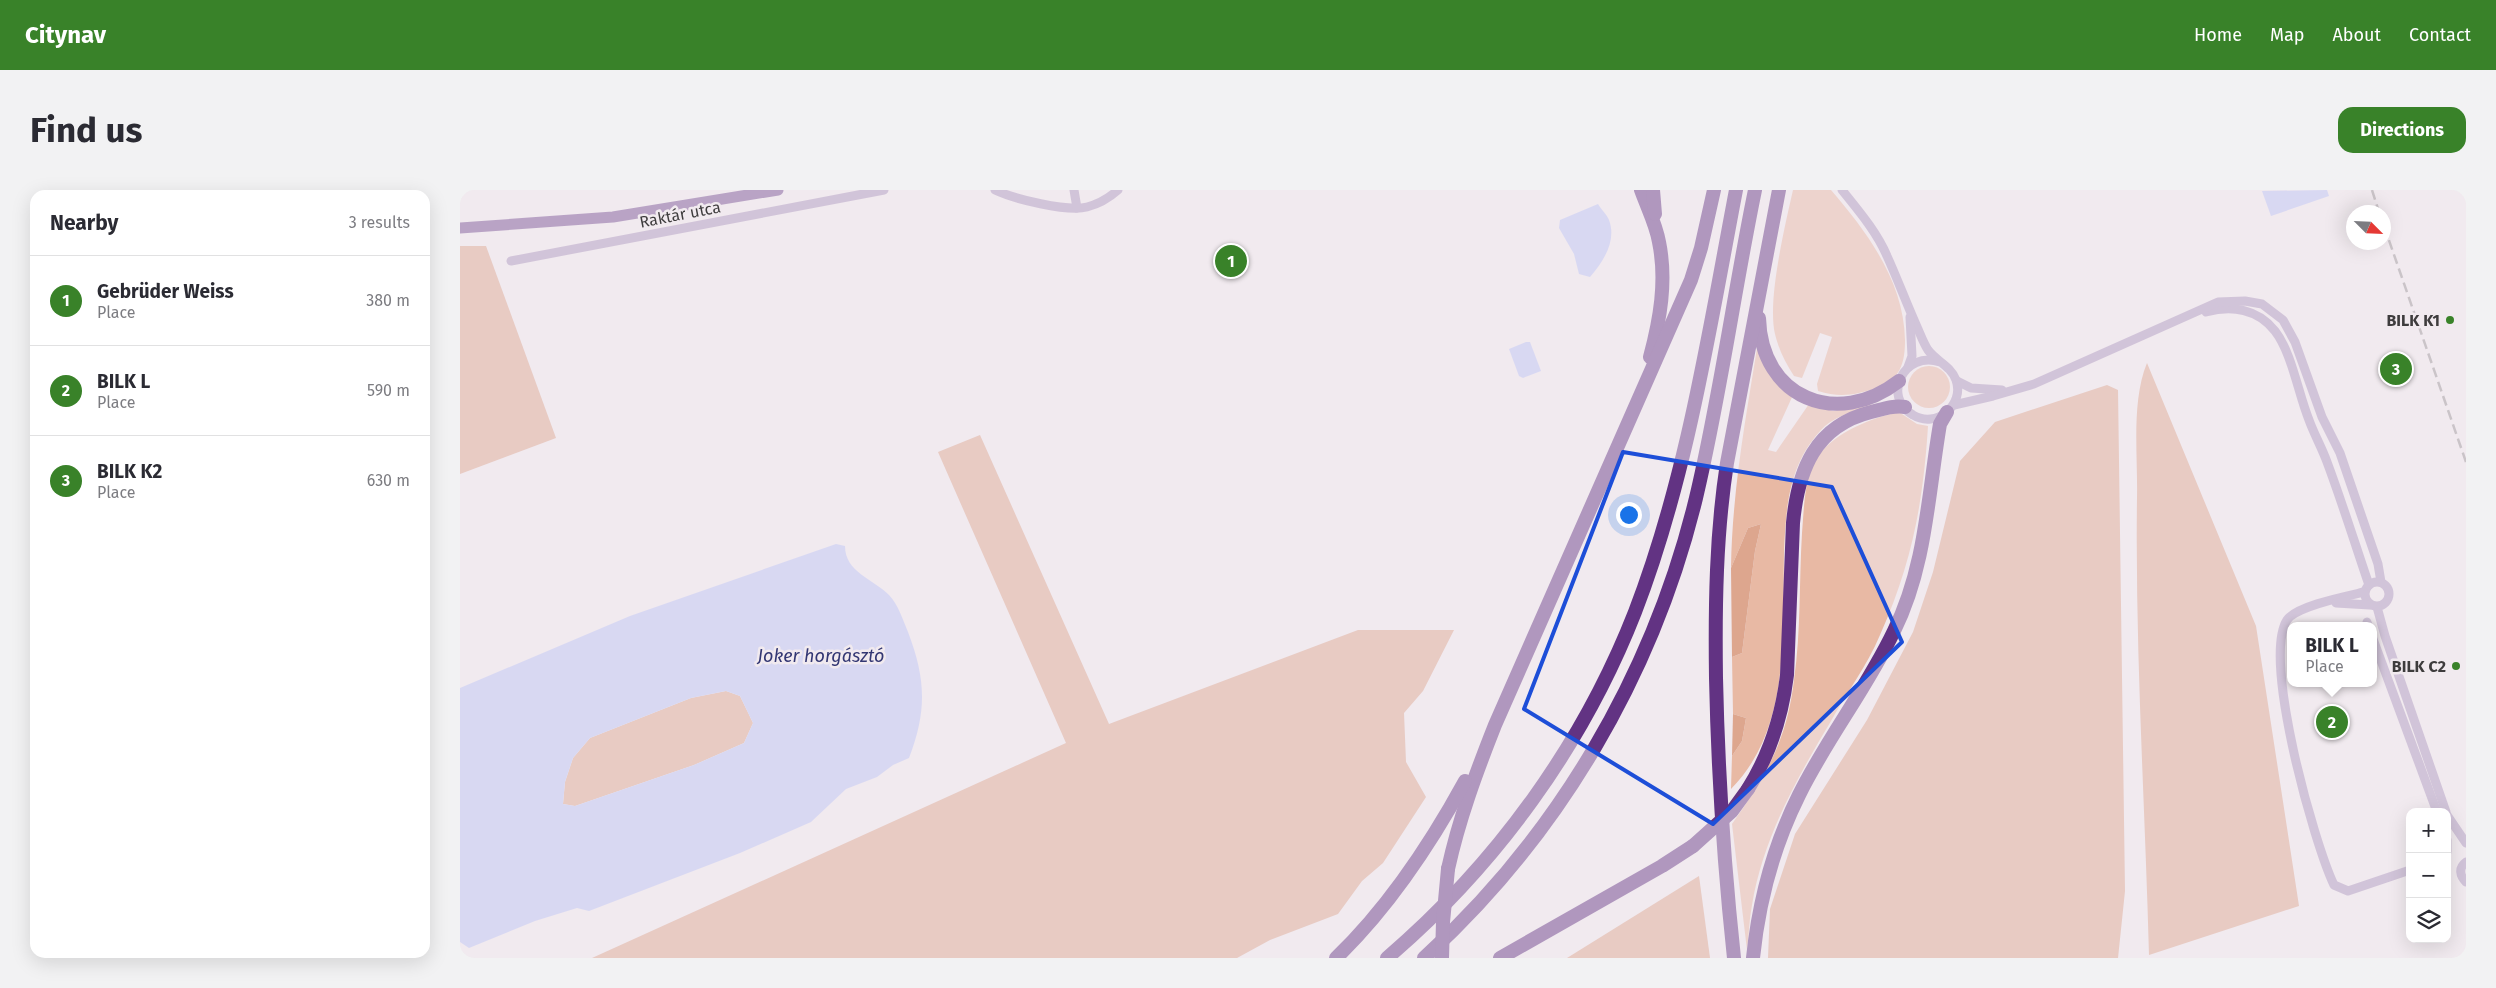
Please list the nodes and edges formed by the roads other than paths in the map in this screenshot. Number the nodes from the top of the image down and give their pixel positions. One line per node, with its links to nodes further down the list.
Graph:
1 (778, 190): 14 (main road)
2 (884, 190): 16 (street, Raktár utca)
3 (995, 190): 13 (street)
4 (1074, 190): 13 (street)
5 (1118, 190): 13 (street)
6 (1642, 190): 15 (highway)
7 (1653, 190): 15 (highway)
8 (1714, 190): 25 (highway)
9 (1736, 190): 42 (highway)
10 (1755, 190): 43 (highway)
11 (1779, 190): 17 (highway)
12 (1842, 190): 18 (street)
13 (1077, 208)
14 (460, 228)
15 (1657, 234): 25 (highway)
16 (510, 261)
17 (1759, 290): 22 (highway); 46 (highway)
18 (1910, 312): 20 (street); 21 (street)
19 (2186, 317): 24 (street); 28 (street); 29 (street)
20 (1940, 362): 21 (street); 23 (street)
21 (1908, 367): 22 (street)
22 (1899, 381): 26 (street)
23 (1957, 381): 24 (street); 27 (street)
24 (2012, 390): 27 (street)
25 (1639, 399): 33 (highway)
26 (1905, 407): 27 (street); 45 (highway, bridge)
27 (1950, 408): 47 (highway)
28 (2381, 582): 29 (street); 31 (street)
29 (2367, 589): 30 (street); 31 (street)
30 (2321, 604): 31 (street); 39 (street)
31 (2374, 606): 35 (street)
32 (2377, 650): 34 (street)
33 (1495, 725): 41 (highway); 44 (highway, bridge)
34 (2436, 808)
35 (2444, 808)
36 (2451, 820): 37 (street)
37 (2466, 843)
38 (2466, 862): 40 (street)
39 (2406, 871)
40 (2466, 882)
41 (1336, 958)
42 (1387, 958)
43 (1424, 958)
44 (1442, 958)
45 (1500, 958)
46 (1734, 958)
47 (1753, 958)

